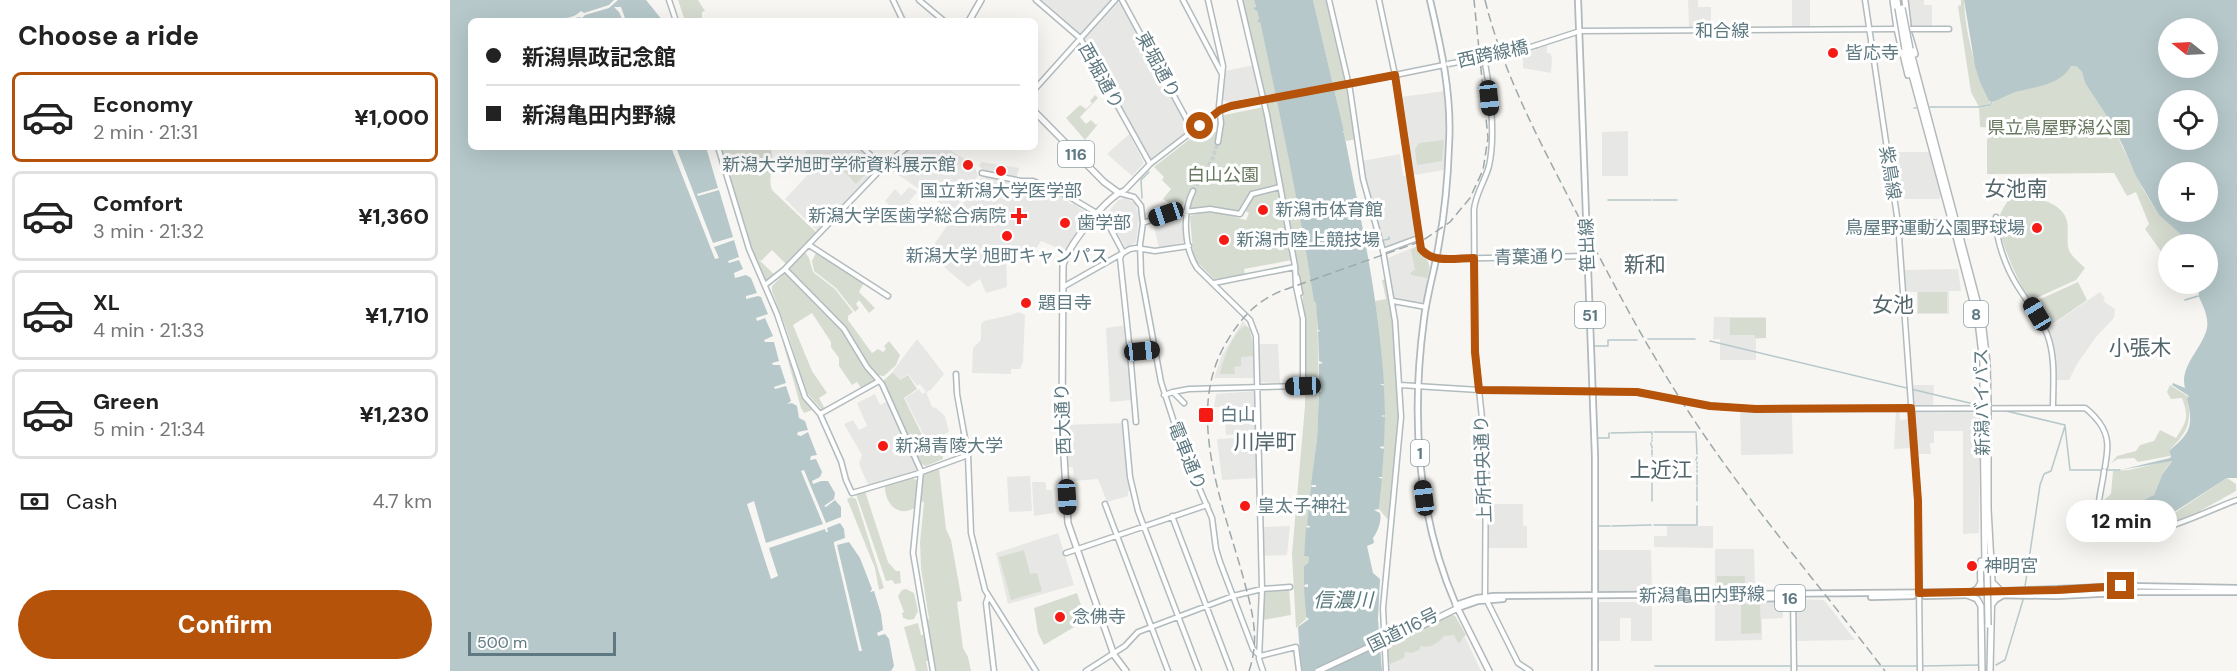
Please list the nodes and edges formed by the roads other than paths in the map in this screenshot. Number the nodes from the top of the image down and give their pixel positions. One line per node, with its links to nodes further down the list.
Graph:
1 (669, 0): 18 (street)
2 (892, 0): 19 (street)
3 (919, 0): 20 (street)
4 (981, 0): 21 (highway)
5 (1036, 0): 29 (street, 西堀通り)
6 (1114, 0): 29 (street)
7 (1122, 0): 41 (street, 東堀通り)
8 (1183, 0): 35 (street)
9 (1208, 0): 35 (street)
10 (1240, 0): 50 (street)
11 (1329, 0): 64 (street)
12 (1379, 0): 36 (street)
13 (1430, 0): 34 (main road, 1)
14 (1578, 0): 28 (main road, 笹出線 / 51)
15 (1865, 0): 22 (street, 紫鳥線)
16 (1899, 0): 17 (highway, 新潟バイパス / 8); 17 (highway)
17 (1900, 9): 23 (street); 24 (highway); 24 (highway); 25 (highway); 32 (highway, 新潟バイパス / 8, bridge)
18 (675, 18)
19 (901, 18)
20 (940, 18)
21 (971, 18)
22 (1869, 29): 23 (street, 和合線); 28 (street, 和合線); 58 (street, 紫鳥線)
23 (1882, 29): 24 (street, 和合線)
24 (1897, 29): 25 (street, 和合線); 32 (highway)
25 (1908, 29): 26 (street, 和合線); 30 (highway); 32 (highway)
26 (1918, 29): 27 (street, 和合線); 30 (street)
27 (1949, 29)
28 (1580, 31): 31 (street, 和合線); 66 (main road, 笹出線 / 51)
29 (1080, 38): 37 (street); 46 (street, 西堀通り)
30 (1911, 41): 40 (highway)
31 (1538, 45): 34 (street, 西跨線橋, bridge)
32 (1905, 49): 40 (highway, 新潟バイパス / 8); 56 (highway, 新潟バイパス / 8)
33 (1483, 54): 67 (street, 上所中央通り)
34 (1445, 64): 36 (street); 68 (main road, 1)
35 (1223, 75): 38 (street)
36 (1395, 75): 38 (street, bridge); 60 (street)
37 (1038, 86)
38 (1220, 110): 41 (street); 42 (street)
39 (1038, 115): 52 (highway, 116)
40 (1928, 116): 56 (highway, 新潟バイパス / 8)
41 (1193, 131): 46 (street)
42 (1218, 142)
43 (719, 150): 72 (street)
44 (865, 150): 47 (street)
45 (904, 150): 47 (street)
46 (1150, 164): 49 (street)
47 (884, 167): 61 (street)
48 (982, 173): 55 (street)
49 (1132, 183): 52 (street); 53 (street)
50 (1280, 187): 54 (street); 69 (street)
51 (1193, 191): 54 (street)
52 (1119, 193): 53 (street); 55 (highway, 西大通り)
53 (1134, 197): 57 (street)
54 (1186, 213): 57 (street); 62 (street)
55 (1099, 214): 59 (highway, 西大通り); 65 (street)
56 (1954, 222): 90 (highway, 新潟バイパス / 8)
57 (1143, 223): 63 (street, 電車通り)
58 (1898, 223): 89 (street, 紫鳥線); 91 (street)
59 (1080, 234): 73 (highway, 西大通り); 73 (highway, 西大通り)
60 (1418, 238): 64 (street); 68 (street)
61 (809, 245): 70 (street); 74 (street)
62 (1189, 246): 63 (street); 71 (street)
63 (1140, 248): 65 (street); 77 (street, 電車通り)
64 (1383, 251): 75 (street)
65 (1123, 252): 73 (street); 78 (street)
66 (1588, 256): 67 (street, 青葉通り); 86 (main road, 笹出線 / 51)
67 (1474, 258): 68 (street, 青葉通り); 84 (street, 上所中央通り)
68 (1436, 259): 76 (main road, 1)
69 (1295, 267): 71 (street); 82 (street)
70 (785, 269): 72 (street); 80 (street)
71 (1213, 283): 82 (street)
72 (765, 285): 92 (street)
73 (1063, 287): 104 (highway, 西大通り)
74 (888, 297)
75 (1393, 301): 76 (street); 81 (street)
76 (1426, 307): 83 (main road, 1)
77 (1155, 350): 78 (street); 87 (street, 電車通り)
78 (1130, 352): 94 (street)
79 (956, 374): 95 (street)
80 (879, 381): 92 (street); 96 (street)
81 (1400, 385): 83 (street); 148 (street)
82 (1257, 387): 85 (street); 112 (street)
83 (1419, 387): 84 (street); 127 (main road, 1)
84 (1479, 390): 86 (street); 124 (street, 上所中央通り)
85 (1173, 392): 87 (street); 88 (street)
86 (1592, 393): 89 (street); 125 (main road, 笹出線 / 51)
87 (1164, 395): 100 (street, 電車通り)
88 (1184, 403)
89 (1911, 408): 91 (street); 120 (street, 紫鳥線)
90 (1985, 408): 97 (highway, 新潟バイパス / 8); 106 (highway, 新潟バイパス / 8)
91 (2053, 408): 98 (street)
92 (820, 414): 96 (street)
93 (1125, 422): 102 (street)
94 (1136, 422)
95 (968, 455): 96 (street); 123 (street)
96 (921, 471): 136 (street)
97 (1983, 485): 106 (highway, 新潟バイパス / 8); 107 (highway)
98 (2237, 500)
99 (1106, 504): 103 (street)
100 (1207, 505): 101 (street); 121 (street, 電車通り)
101 (1172, 516): 102 (street); 126 (street)
102 (1144, 527): 103 (street); 130 (street)
103 (1117, 536): 104 (street); 131 (street)
104 (1078, 549): 105 (street); 134 (highway, 西大通り)
105 (1066, 554)
106 (1988, 567): 115 (highway); 116 (highway); 154 (highway, 新潟バイパス / 8, bridge)
107 (1981, 580): 115 (highway); 119 (highway)
108 (1290, 587): 112 (street)
109 (2104, 587): 110 (main road, 新潟亀田内野線 / 16); 111 (main road, 新潟亀田内野線 / 16); 113 (main road)
110 (2089, 588): 117 (main road, 新潟亀田内野線 / 16); 118 (main road)
111 (2237, 588)
112 (1262, 589): 121 (street); 135 (street)
113 (2118, 592): 114 (main road, 新潟亀田内野線 / 16); 118 (main road, 新潟亀田内野線 / 16)
114 (2237, 592)
115 (1986, 593): 116 (main road, 新潟亀田内野線 / 16); 119 (main road, 新潟亀田内野線 / 16); 128 (highway); 129 (highway)
116 (2002, 593): 117 (main road, 新潟亀田内野線 / 16); 117 (main road, 新潟亀田内野線 / 16); 128 (highway)
117 (2057, 593): 118 (main road, 新潟亀田内野線 / 16)
118 (2104, 593)
119 (1970, 594): 120 (main road, 新潟亀田内野線 / 16); 129 (highway)
120 (1919, 595): 122 (main road, 新潟亀田内野線 / 16); 153 (street, 紫鳥線)
121 (1233, 596): 126 (street); 133 (street, 電車通り)
122 (1793, 596): 125 (main road, 新潟亀田内野線 / 16); 152 (street)
123 (988, 597): 137 (street); 138 (street)
124 (1486, 598): 125 (main road, 新潟亀田内野線 / 16); 127 (main road, 新潟亀田内野線 / 16); 150 (street)
125 (1594, 598): 151 (main road, 笹出線 / 51)
126 (1206, 606): 130 (street); 143 (street)
127 (1457, 607): 132 (highway, 国道116号); 149 (highway, 国道116号)
128 (1992, 609): 154 (highway)
129 (1981, 613): 154 (highway)
130 (1178, 616): 131 (street); 142 (street)
131 (1150, 626): 134 (street); 141 (street)
132 (1400, 634): 146 (highway, 国道116号, bridge); 147 (highway, 国道116号, bridge)
133 (1253, 649): 135 (street, 電車通り); 144 (street)
134 (1114, 653): 139 (street); 140 (highway, 西大通り)
135 (1260, 656): 144 (street); 145 (street)
136 (933, 671)
137 (994, 671)
138 (1036, 671)
139 (1086, 671)
140 (1126, 671)
141 (1168, 671)
142 (1199, 671)
143 (1231, 671)
144 (1263, 671)
145 (1299, 671)
146 (1318, 671)
147 (1325, 671)
148 (1386, 671)
149 (1487, 671)
150 (1530, 671)
151 (1595, 671)
152 (1794, 671)
153 (1920, 671)
154 (1986, 671)

